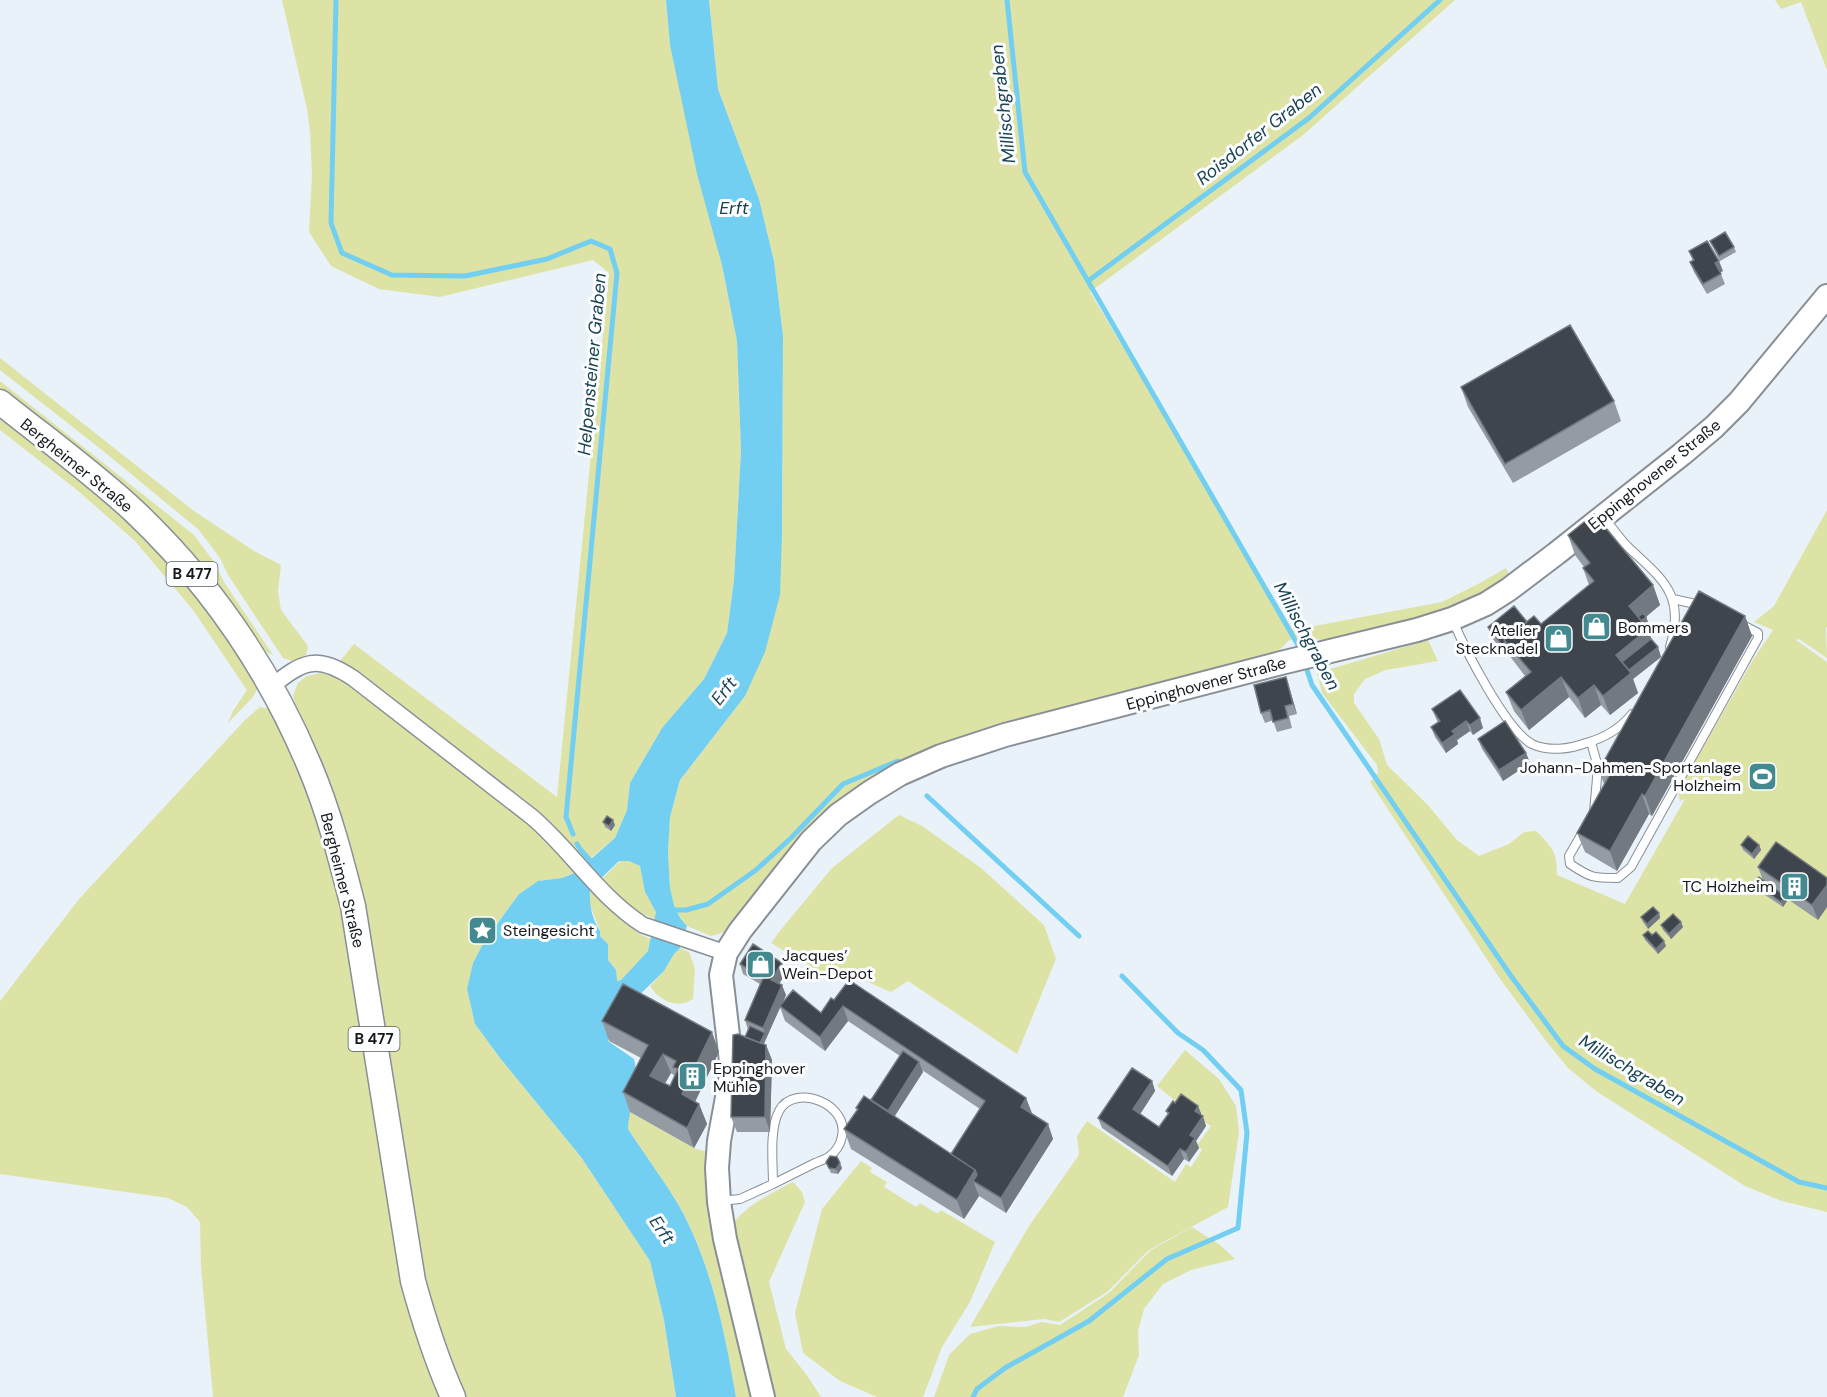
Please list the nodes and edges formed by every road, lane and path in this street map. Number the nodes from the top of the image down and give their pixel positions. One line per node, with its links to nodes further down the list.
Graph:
1 (1827, 296): 3 (main road, Eppinghovener Straße)
2 (0, 402): 9 (main road, Bergheimer Straße / B 477)
3 (1603, 517): 4 (lane); 6 (main road, Eppinghovener Straße)
4 (1672, 599): 5 (lane); 8 (lane)
5 (1708, 607)
6 (1452, 618): 11 (lane); 12 (main road, Eppinghovener Straße)
7 (1735, 621): 11 (lane)
8 (1669, 650)
9 (272, 687): 12 (street); 15 (main road, Bergheimer Straße / B 477)
10 (1636, 710): 11 (lane)
11 (1591, 742)
12 (726, 953): 14 (main road)
13 (773, 1184): 13 (lane); 14 (lane)
14 (719, 1202): 16 (main road)
15 (453, 1397)
16 (763, 1397)

